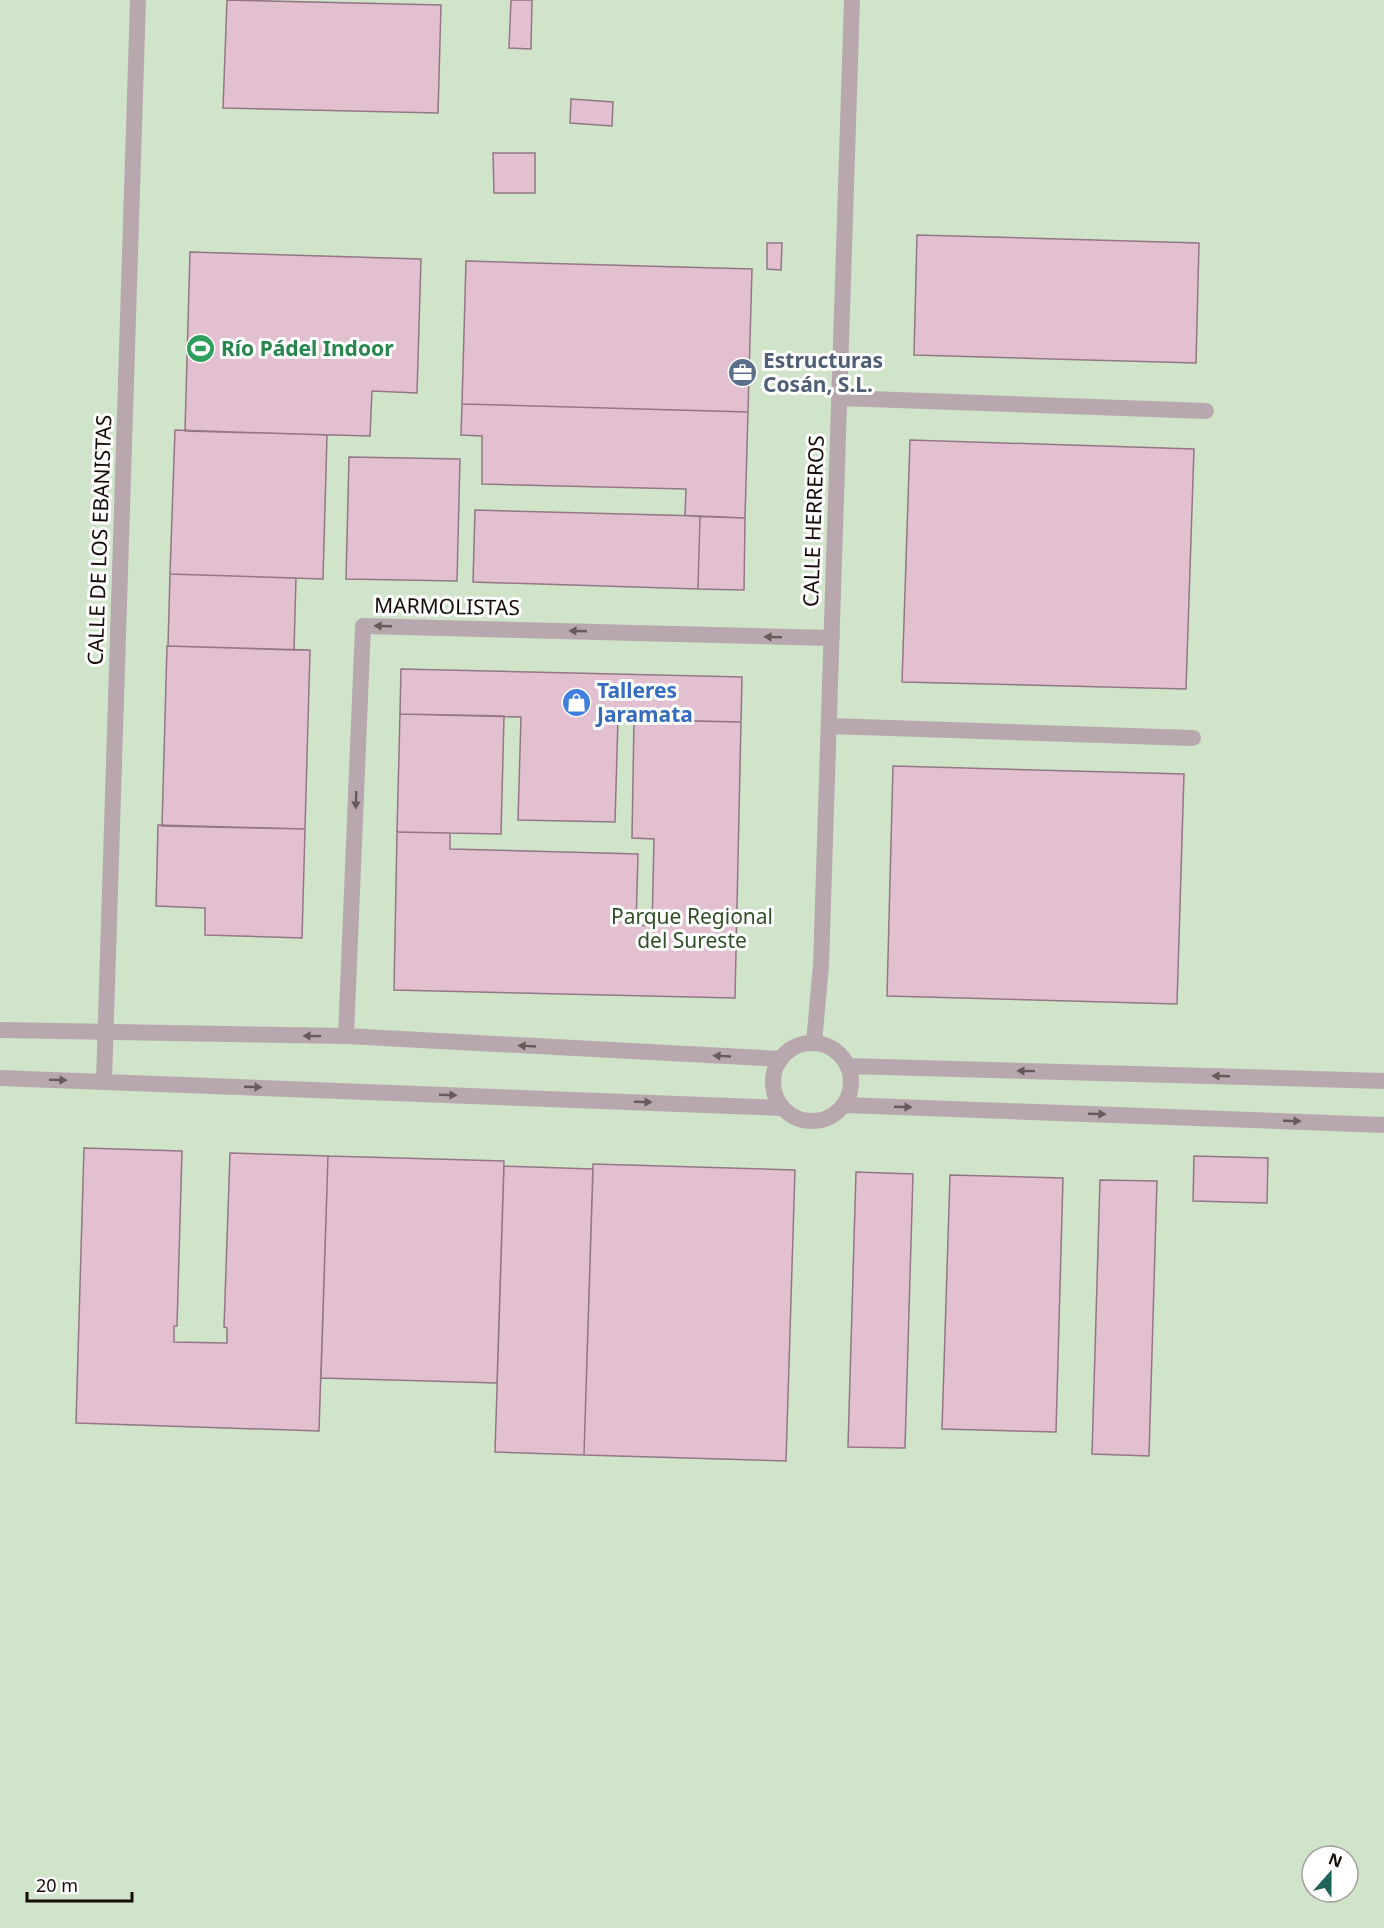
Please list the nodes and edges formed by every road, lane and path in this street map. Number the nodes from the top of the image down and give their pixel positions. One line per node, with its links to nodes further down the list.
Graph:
1 (138, 0): 9 (lane, CALLE DE LOS EBANISTAS)
2 (852, 0): 3 (lane, CALLE HERREROS)
3 (839, 398): 4 (lane); 5 (lane, CALLE HERREROS)
4 (1206, 411)
5 (832, 638): 6 (lane, CALLE HERREROS); 10 (lane, MARMOLISTAS, one-way to 10)
6 (829, 726): 7 (lane); 11 (lane, CALLE HERREROS)
7 (1193, 738)
8 (0, 1030): 9 (lane)
9 (106, 1031): 10 (lane, one-way to 9); 15 (lane, CALLE DE LOS EBANISTAS)
10 (346, 1036): 12 (lane, one-way to 10)
11 (814, 1043): 12 (lane); 13 (lane)
12 (781, 1059): 18 (lane)
13 (848, 1066): 16 (lane, one-way to 13); 17 (lane)
14 (0, 1078): 15 (lane, one-way to 15)
15 (104, 1081): 18 (lane, one-way to 18)
16 (1384, 1081)
17 (844, 1105): 18 (lane); 19 (lane, one-way to 19)
18 (782, 1108)
19 (1384, 1125)

